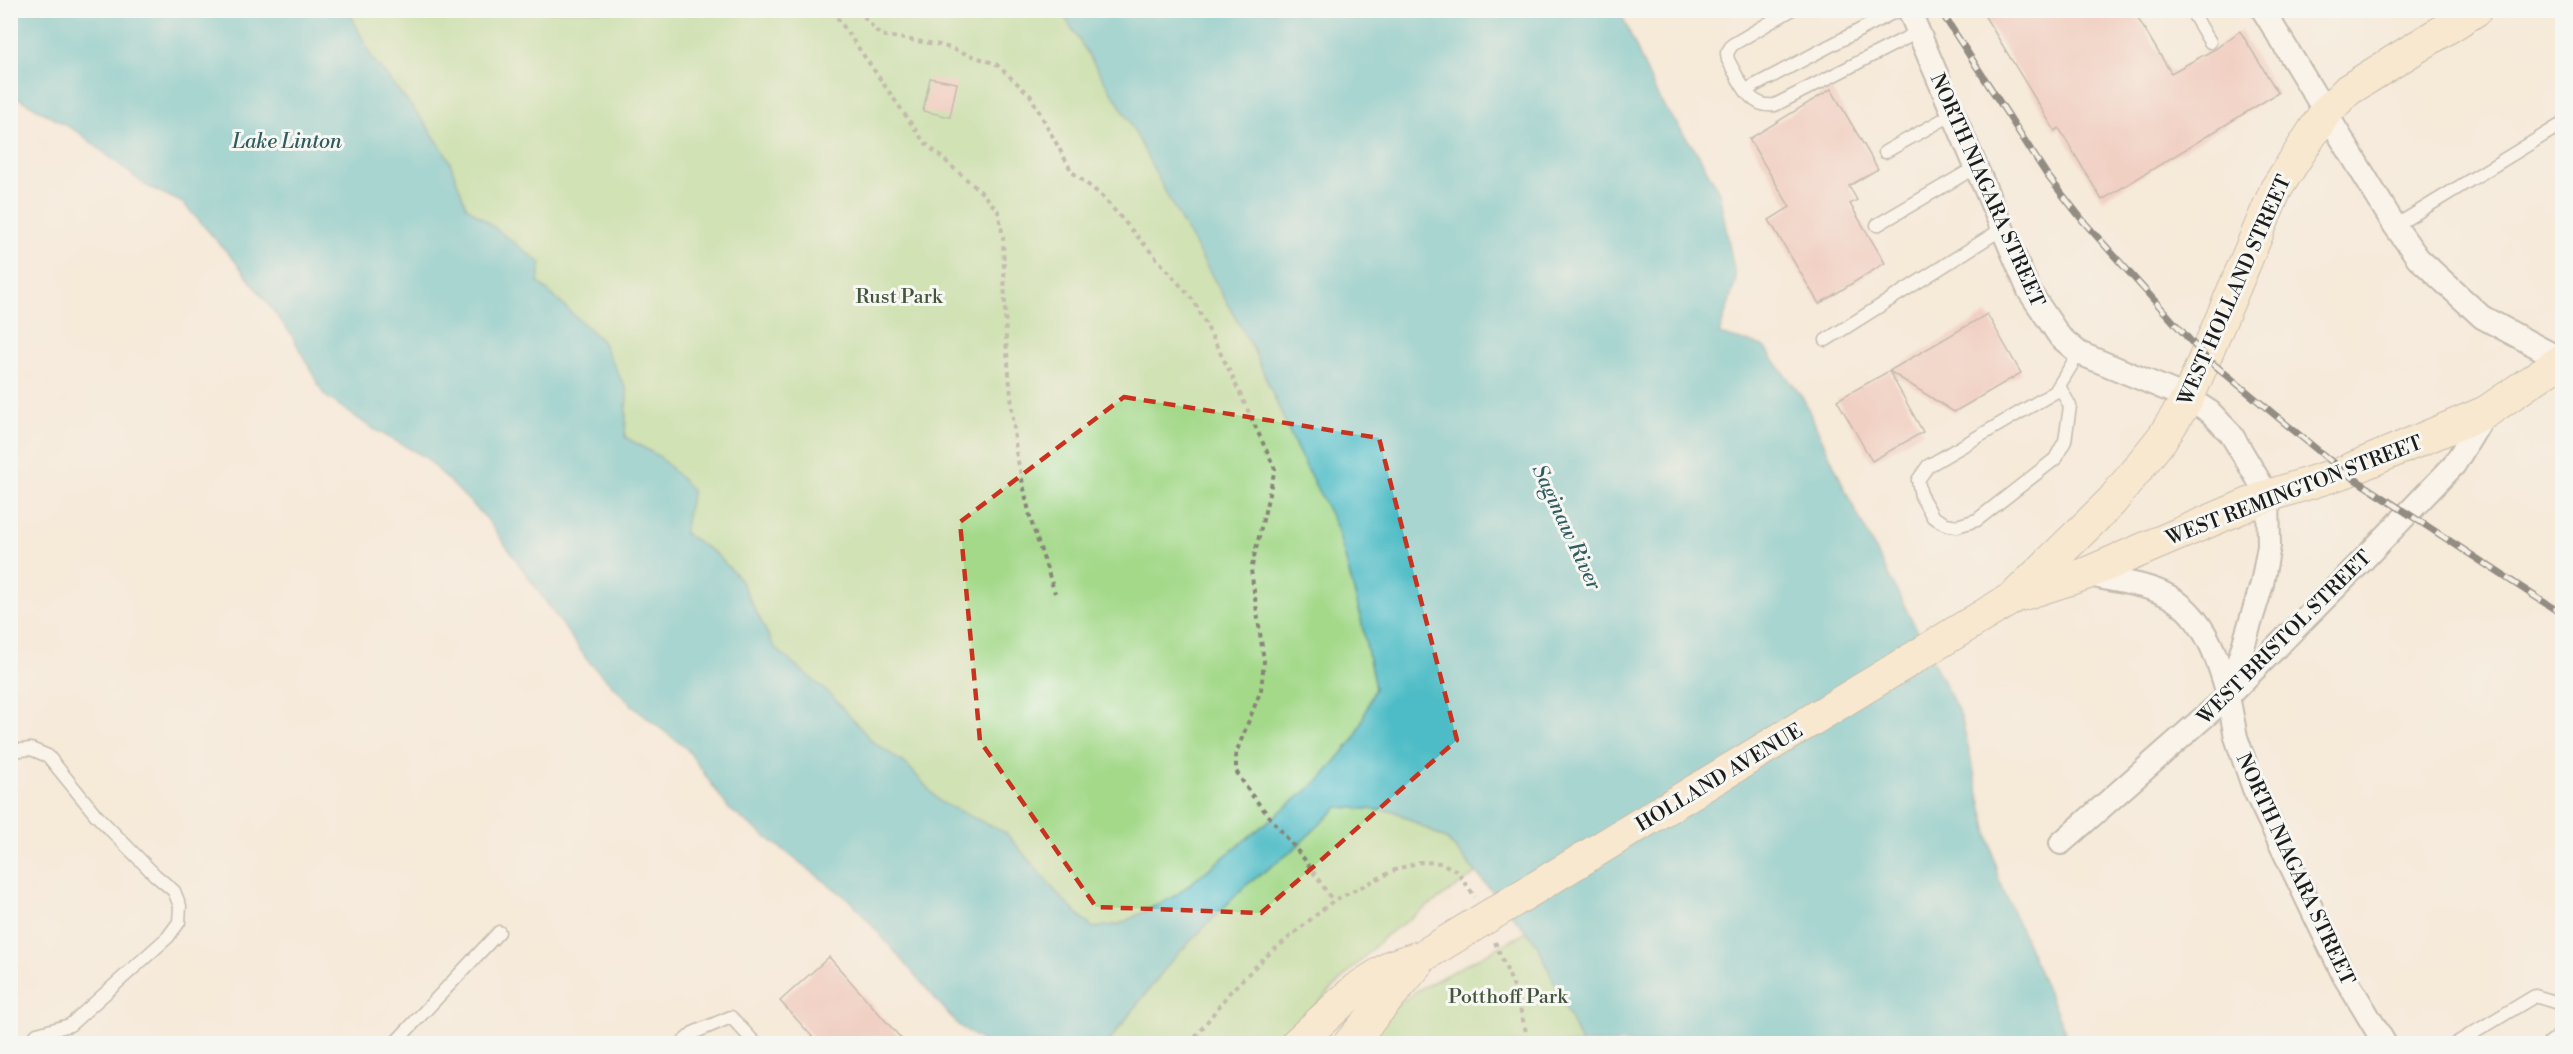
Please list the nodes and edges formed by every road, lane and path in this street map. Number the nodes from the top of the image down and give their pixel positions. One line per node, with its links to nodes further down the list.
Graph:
1 (832, 10): 28 (path)
2 (858, 10): 41 (path)
3 (1791, 10): 11 (lane)
4 (1898, 10): 11 (lane)
5 (1909, 10): 9 (street, NORTH NIAGARA STREET)
6 (2191, 10): 10 (lane)
7 (2263, 10): 12 (street)
8 (2476, 10): 12 (main road, WEST HOLLAND STREET)
9 (1918, 32): 11 (lane); 13 (street, NORTH NIAGARA STREET)
10 (2210, 42)
11 (1746, 90)
12 (2325, 113): 18 (street); 24 (main road, WEST HOLLAND STREET)
13 (1953, 114): 15 (lane); 16 (street, NORTH NIAGARA STREET)
14 (2562, 124): 18 (lane)
15 (1886, 152)
16 (1976, 167): 17 (lane); 19 (street, NORTH NIAGARA STREET)
17 (1877, 225)
18 (2395, 226): 22 (street)
19 (2002, 229): 20 (lane); 21 (street, NORTH NIAGARA STREET)
20 (1826, 340)
21 (2079, 353): 23 (lane); 24 (street, NORTH NIAGARA STREET)
22 (2562, 360): 25 (main road, WEST REMINGTON STREET)
23 (2059, 386): 23 (lane)
24 (2188, 398): 26 (street, NORTH NIAGARA STREET); 29 (main road, WEST HOLLAND STREET)
25 (2486, 412): 26 (main road, WEST REMINGTON STREET); 30 (street, WEST BRISTOL STREET)
26 (2268, 496): 27 (main road, WEST REMINGTON STREET); 30 (street, NORTH NIAGARA STREET)
27 (2085, 574): 29 (main road, WEST REMINGTON STREET); 30 (street)
28 (1055, 593)
29 (2014, 597): 34 (main road, HOLLAND AVENUE, bridge)
30 (2228, 696): 32 (street, WEST BRISTOL STREET); 44 (street, NORTH NIAGARA STREET)
31 (10, 751): 37 (lane)
32 (2061, 843)
33 (499, 932): 38 (lane)
34 (1423, 957): 42 (main road); 43 (main road)
35 (2562, 1011): 45 (lane)
36 (2562, 1033): 46 (lane)
37 (27, 1044)
38 (394, 1044)
39 (681, 1044): 40 (lane)
40 (756, 1044)
41 (1190, 1044)
42 (1296, 1044)
43 (1349, 1044)
44 (2385, 1044)
45 (2455, 1044)
46 (2548, 1044)

